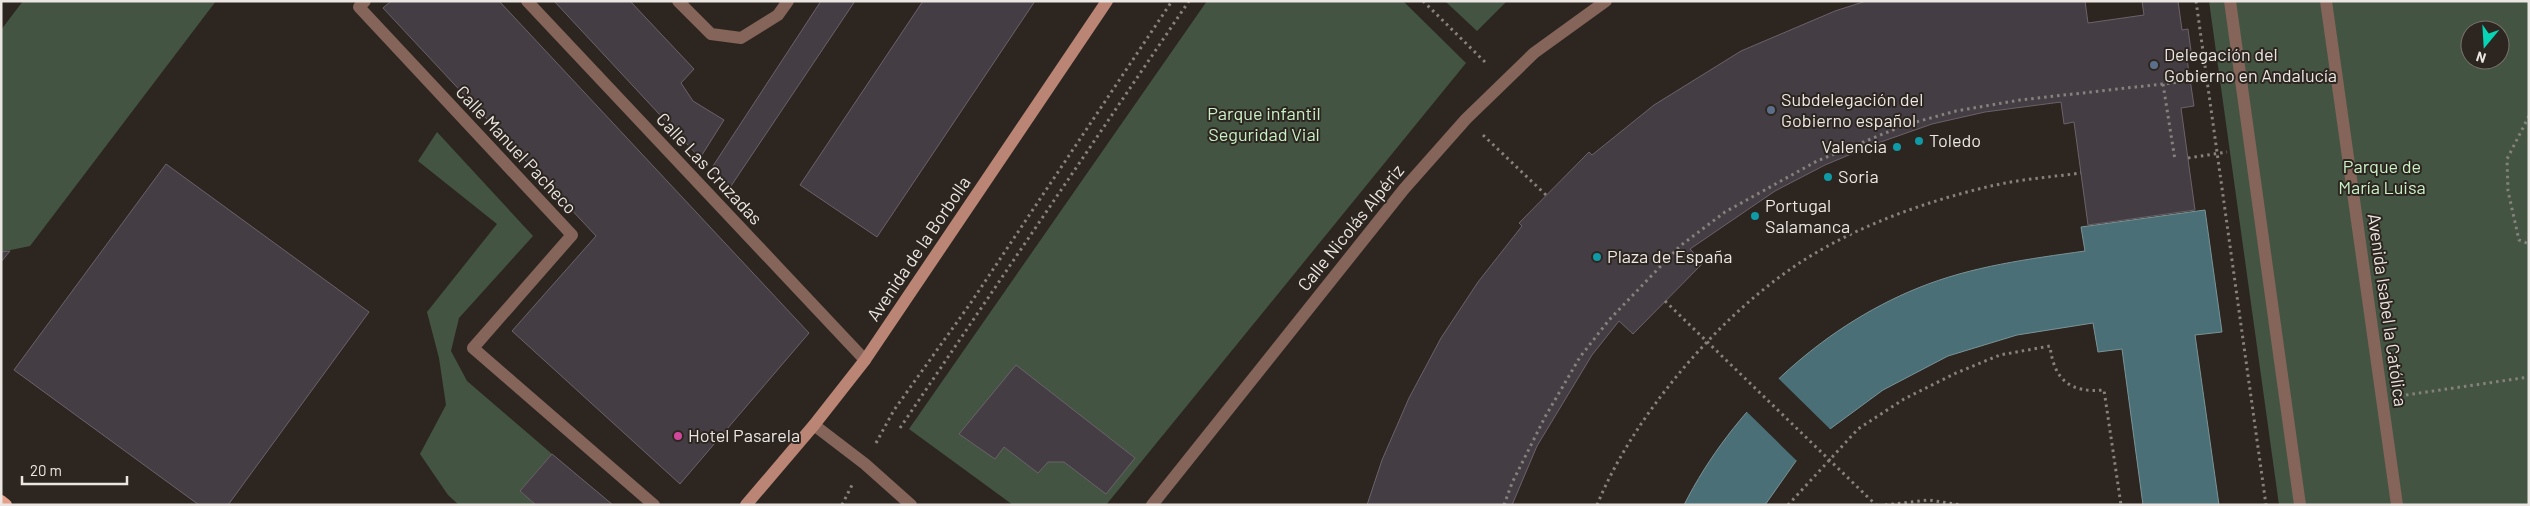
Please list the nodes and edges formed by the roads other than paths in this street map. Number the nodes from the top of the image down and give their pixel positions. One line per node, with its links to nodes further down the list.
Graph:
1 (365, 1): 13 (street, Calle Manuel Pacheco)
2 (527, 1): 9 (street, Calle Las Cruzadas)
3 (678, 1): 4 (street)
4 (788, 1)
5 (1107, 1): 9 (main road, Avenida de la Borbolla)
6 (1606, 1): 16 (street, Calle Nicolás Alpériz)
7 (2230, 1): 17 (street)
8 (2326, 1): 18 (street, Avenida Isabel la Católica)
9 (865, 360): 10 (main road, Avenida de la Borbolla)
10 (814, 425): 14 (main road, Avenida de la Borbolla); 15 (street)
11 (1, 501): 12 (main road)
12 (6, 505)
13 (654, 505)
14 (746, 505)
15 (911, 505)
16 (1152, 505)
17 (2300, 505)
18 (2397, 505)

